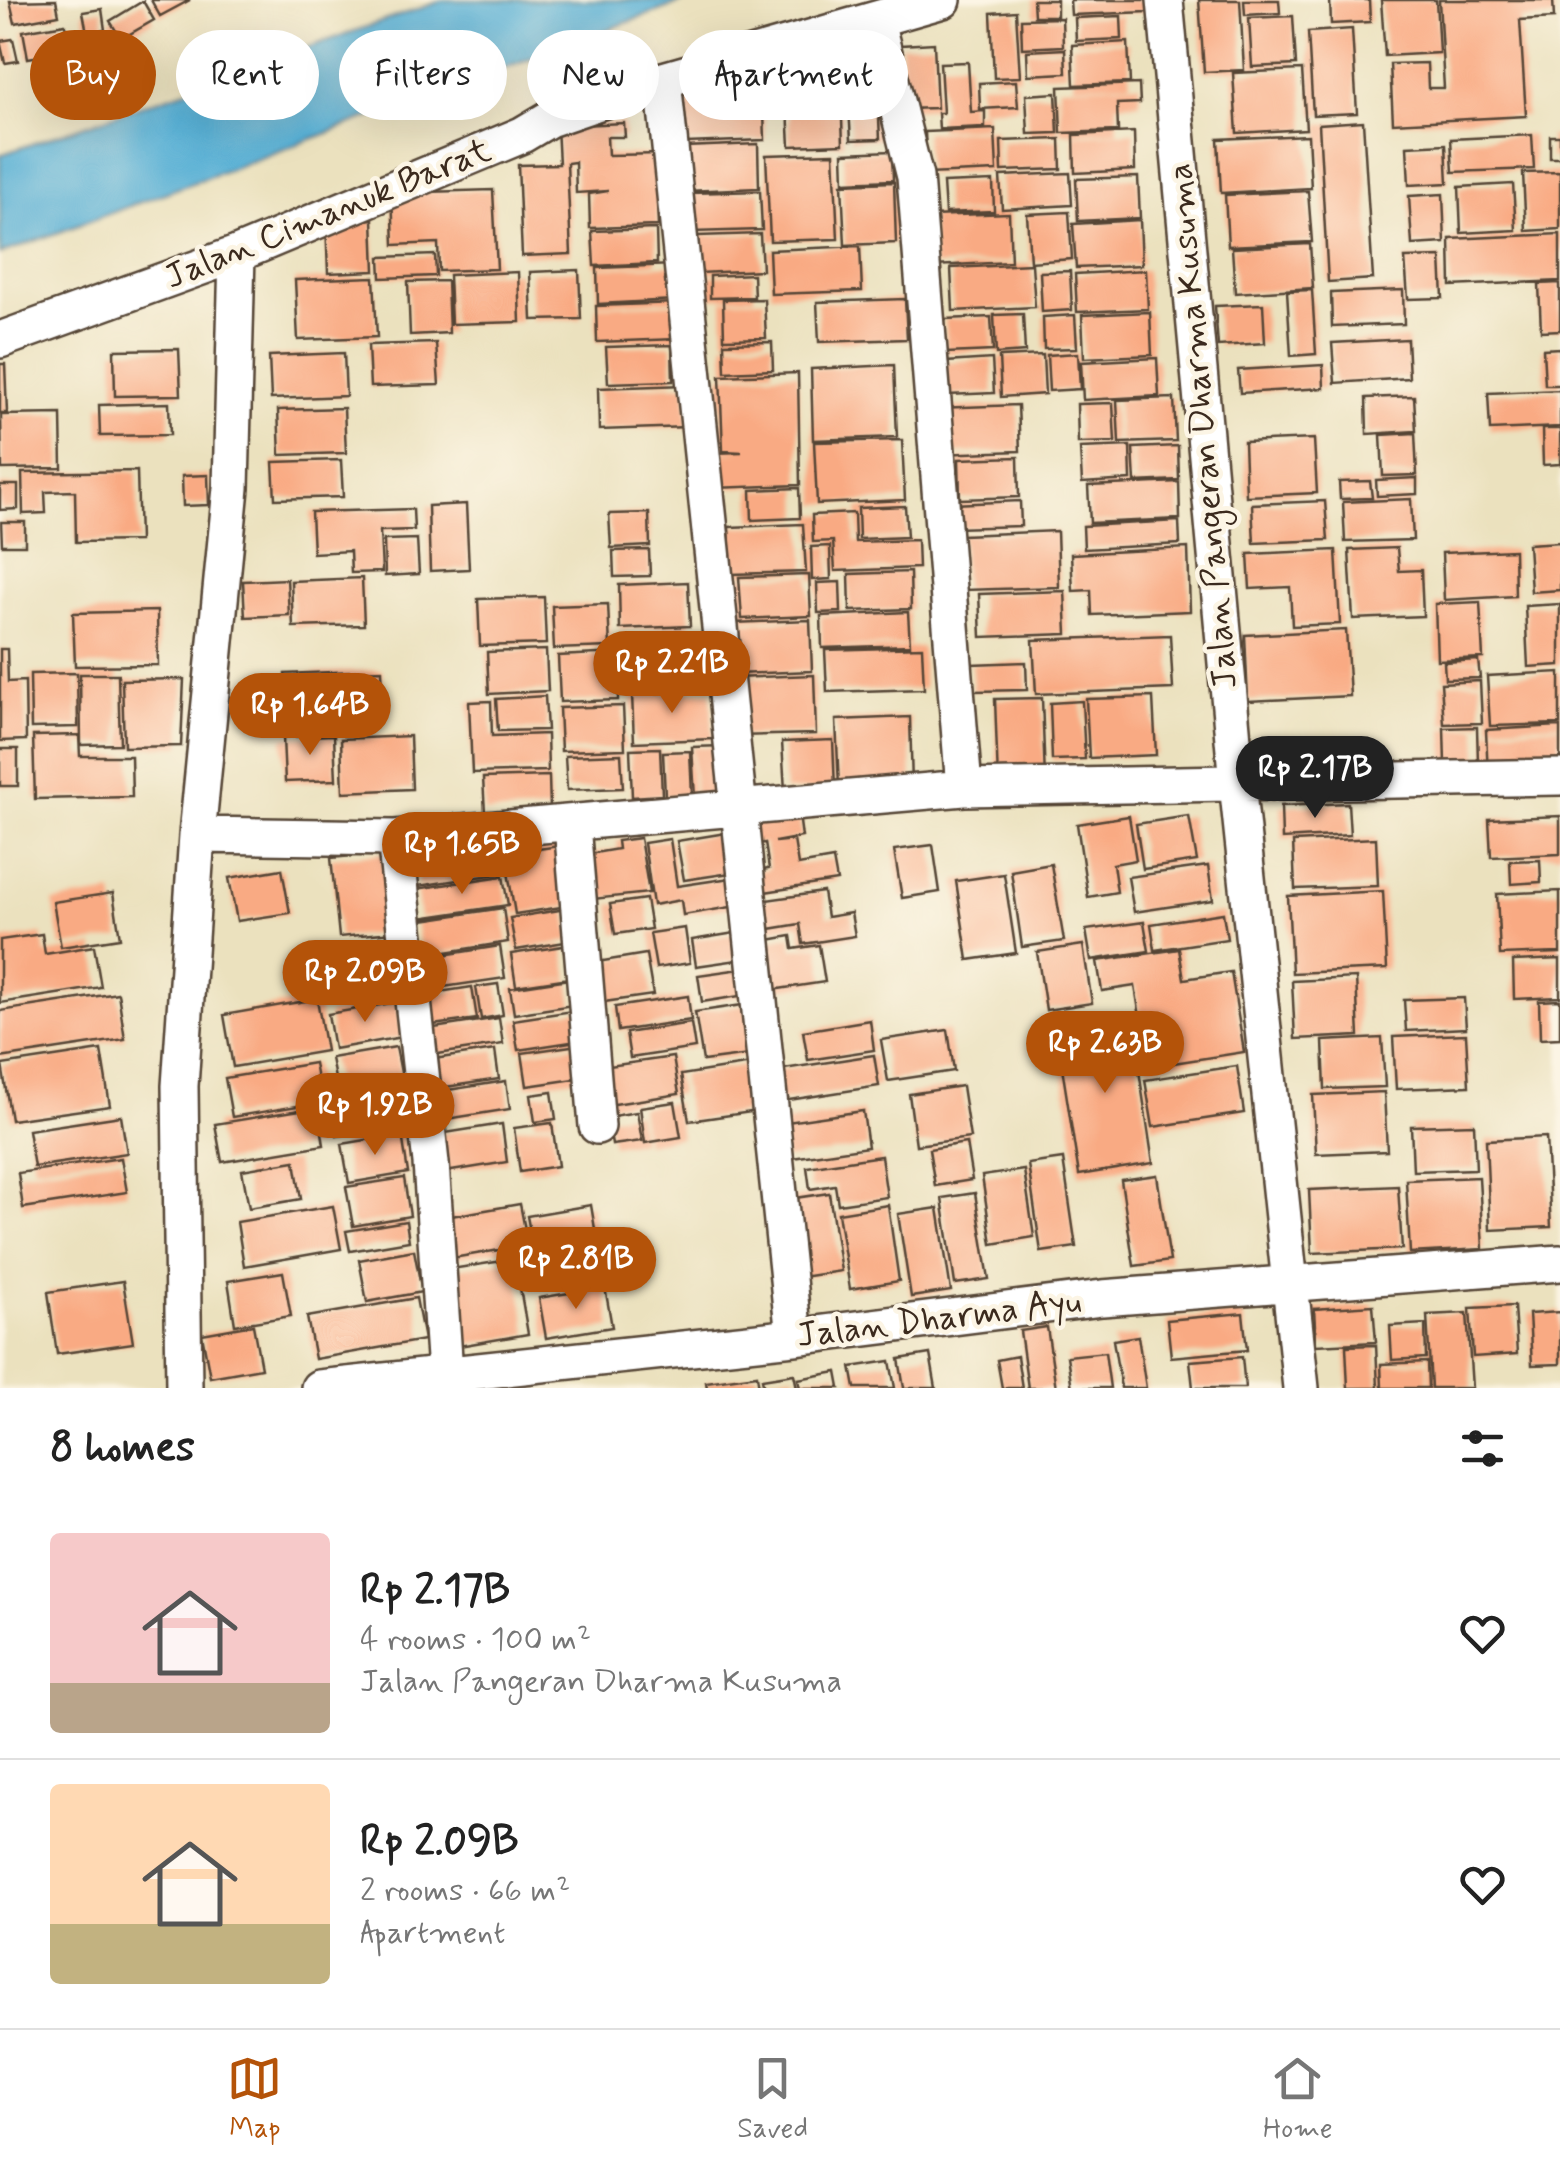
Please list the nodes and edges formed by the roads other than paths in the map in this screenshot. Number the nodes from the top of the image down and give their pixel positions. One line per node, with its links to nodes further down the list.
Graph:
1 (943, 0): 3 (street, Jalan Cimanuk Barat)
2 (1165, 0): 8 (street, Jalan Pangeran Dharma Kusuma)
3 (876, 21): 4 (street, Jalan Cimanuk Barat); 9 (street)
4 (663, 80): 5 (street, Jalan Cimanuk Barat); 10 (street)
5 (237, 254): 6 (street, Jalan Cimanuk Barat); 12 (street)
6 (0, 340)
7 (1560, 776): 8 (street)
8 (1237, 783): 9 (street); 16 (street, Jalan Pangeran Dharma Kusuma)
9 (964, 788): 10 (street)
10 (741, 810): 11 (street); 17 (street)
11 (572, 824): 13 (street); 14 (street)
12 (197, 835): 13 (street); 19 (street)
13 (395, 838): 18 (street)
14 (596, 1126)
15 (1560, 1262): 16 (street, Jalan Dharma Ayu)
16 (1291, 1282): 17 (street, Jalan Dharma Ayu); 21 (street, Jalan Pangeran Dharma Kusuma)
17 (794, 1338): 18 (street, Jalan Dharma Ayu)
18 (445, 1373): 20 (street, Jalan Dharma Ayu)
19 (184, 1388)
20 (320, 1388)
21 (1301, 1388)

